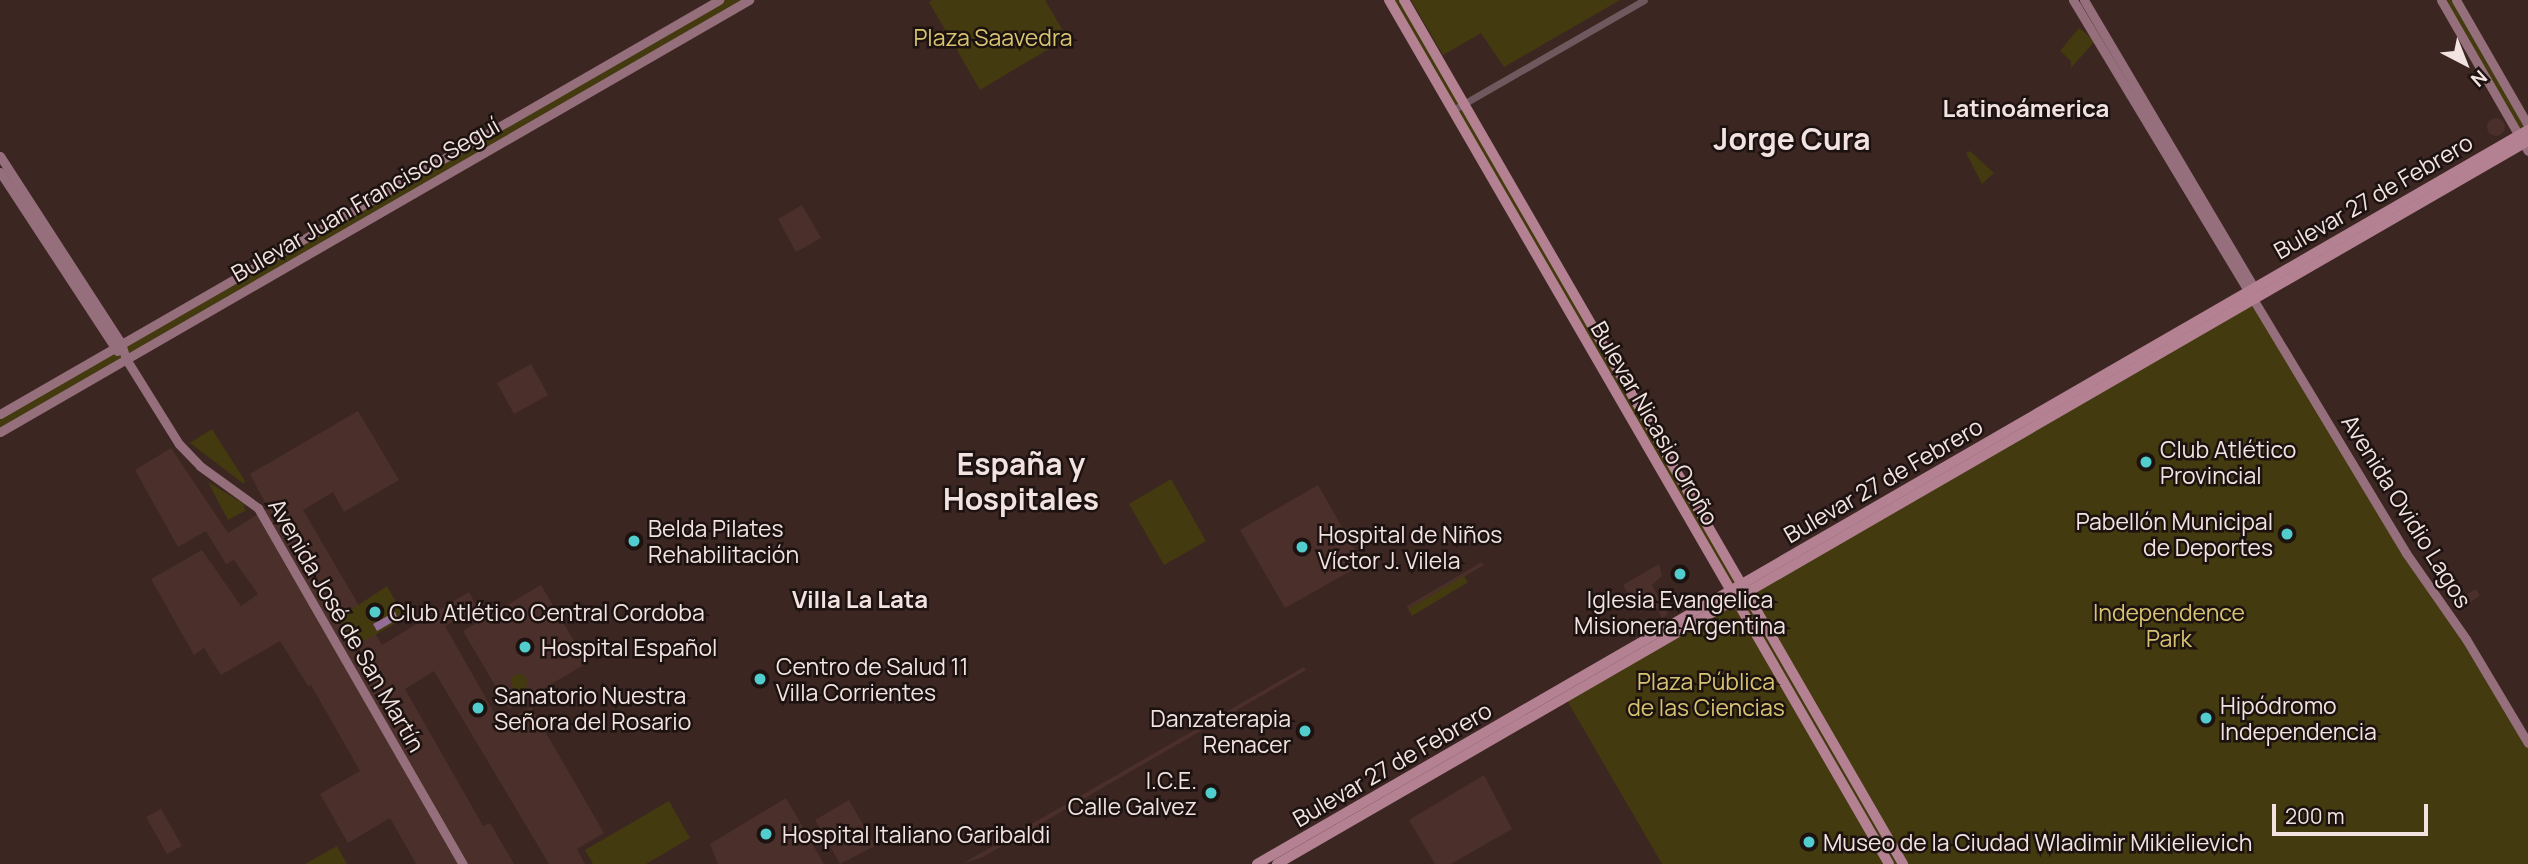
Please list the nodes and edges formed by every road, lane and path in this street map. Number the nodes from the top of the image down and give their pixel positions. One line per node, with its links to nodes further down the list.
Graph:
1 (719, 0): 18 (main road, Bulevar Juan Francisco Seguí)
2 (749, 0): 19 (main road, Bulevar Juan Francisco Seguí)
3 (1389, 0): 11 (main road, Bulevar Nicasio Oroño)
4 (1404, 0): 10 (main road, Bulevar Nicasio Oroño)
5 (1644, 0): 10 (street)
6 (2073, 0): 16 (main road)
7 (2084, 0): 16 (main road)
8 (2441, 0): 13 (main road)
9 (2456, 0): 12 (main road)
10 (1464, 104): 11 (street); 22 (main road, Bulevar Nicasio Oroño)
11 (1453, 110): 23 (main road, Bulevar Nicasio Oroño)
12 (2528, 125)
13 (2525, 140): 16 (main road, Bulevar 27 de Febrero); 17 (main road, Bulevar 27 de Febrero)
14 (0, 156): 18 (main road, Avenida José de San Martín)
15 (0, 172): 18 (main road, Avenida José de San Martín)
16 (2250, 288): 17 (main road); 22 (main road, Bulevar 27 de Febrero)
17 (2253, 299): 24 (main road, Bulevar 27 de Febrero); 26 (main road, Avenida Ovidio Lagos)
18 (117, 345): 19 (main road, Avenida José de San Martín); 20 (main road, Bulevar Juan Francisco Seguí)
19 (126, 359): 21 (main road, Bulevar Juan Francisco Seguí); 27 (main road, Avenida José de San Martín)
20 (0, 414)
21 (0, 432)
22 (1740, 583): 23 (main road, Bulevar 27 de Febrero); 24 (main road, Bulevar Nicasio Oroño)
23 (1730, 589): 25 (main road, Bulevar Nicasio Oroño); 28 (main road, Bulevar 27 de Febrero)
24 (1747, 593): 25 (main road, Bulevar 27 de Febrero); 31 (main road, Bulevar Nicasio Oroño)
25 (1736, 599): 29 (main road, Bulevar 27 de Febrero); 30 (main road, Bulevar Nicasio Oroño)
26 (2528, 743)
27 (463, 864)
28 (1257, 864)
29 (1277, 864)
30 (1889, 864)
31 (1903, 864)

